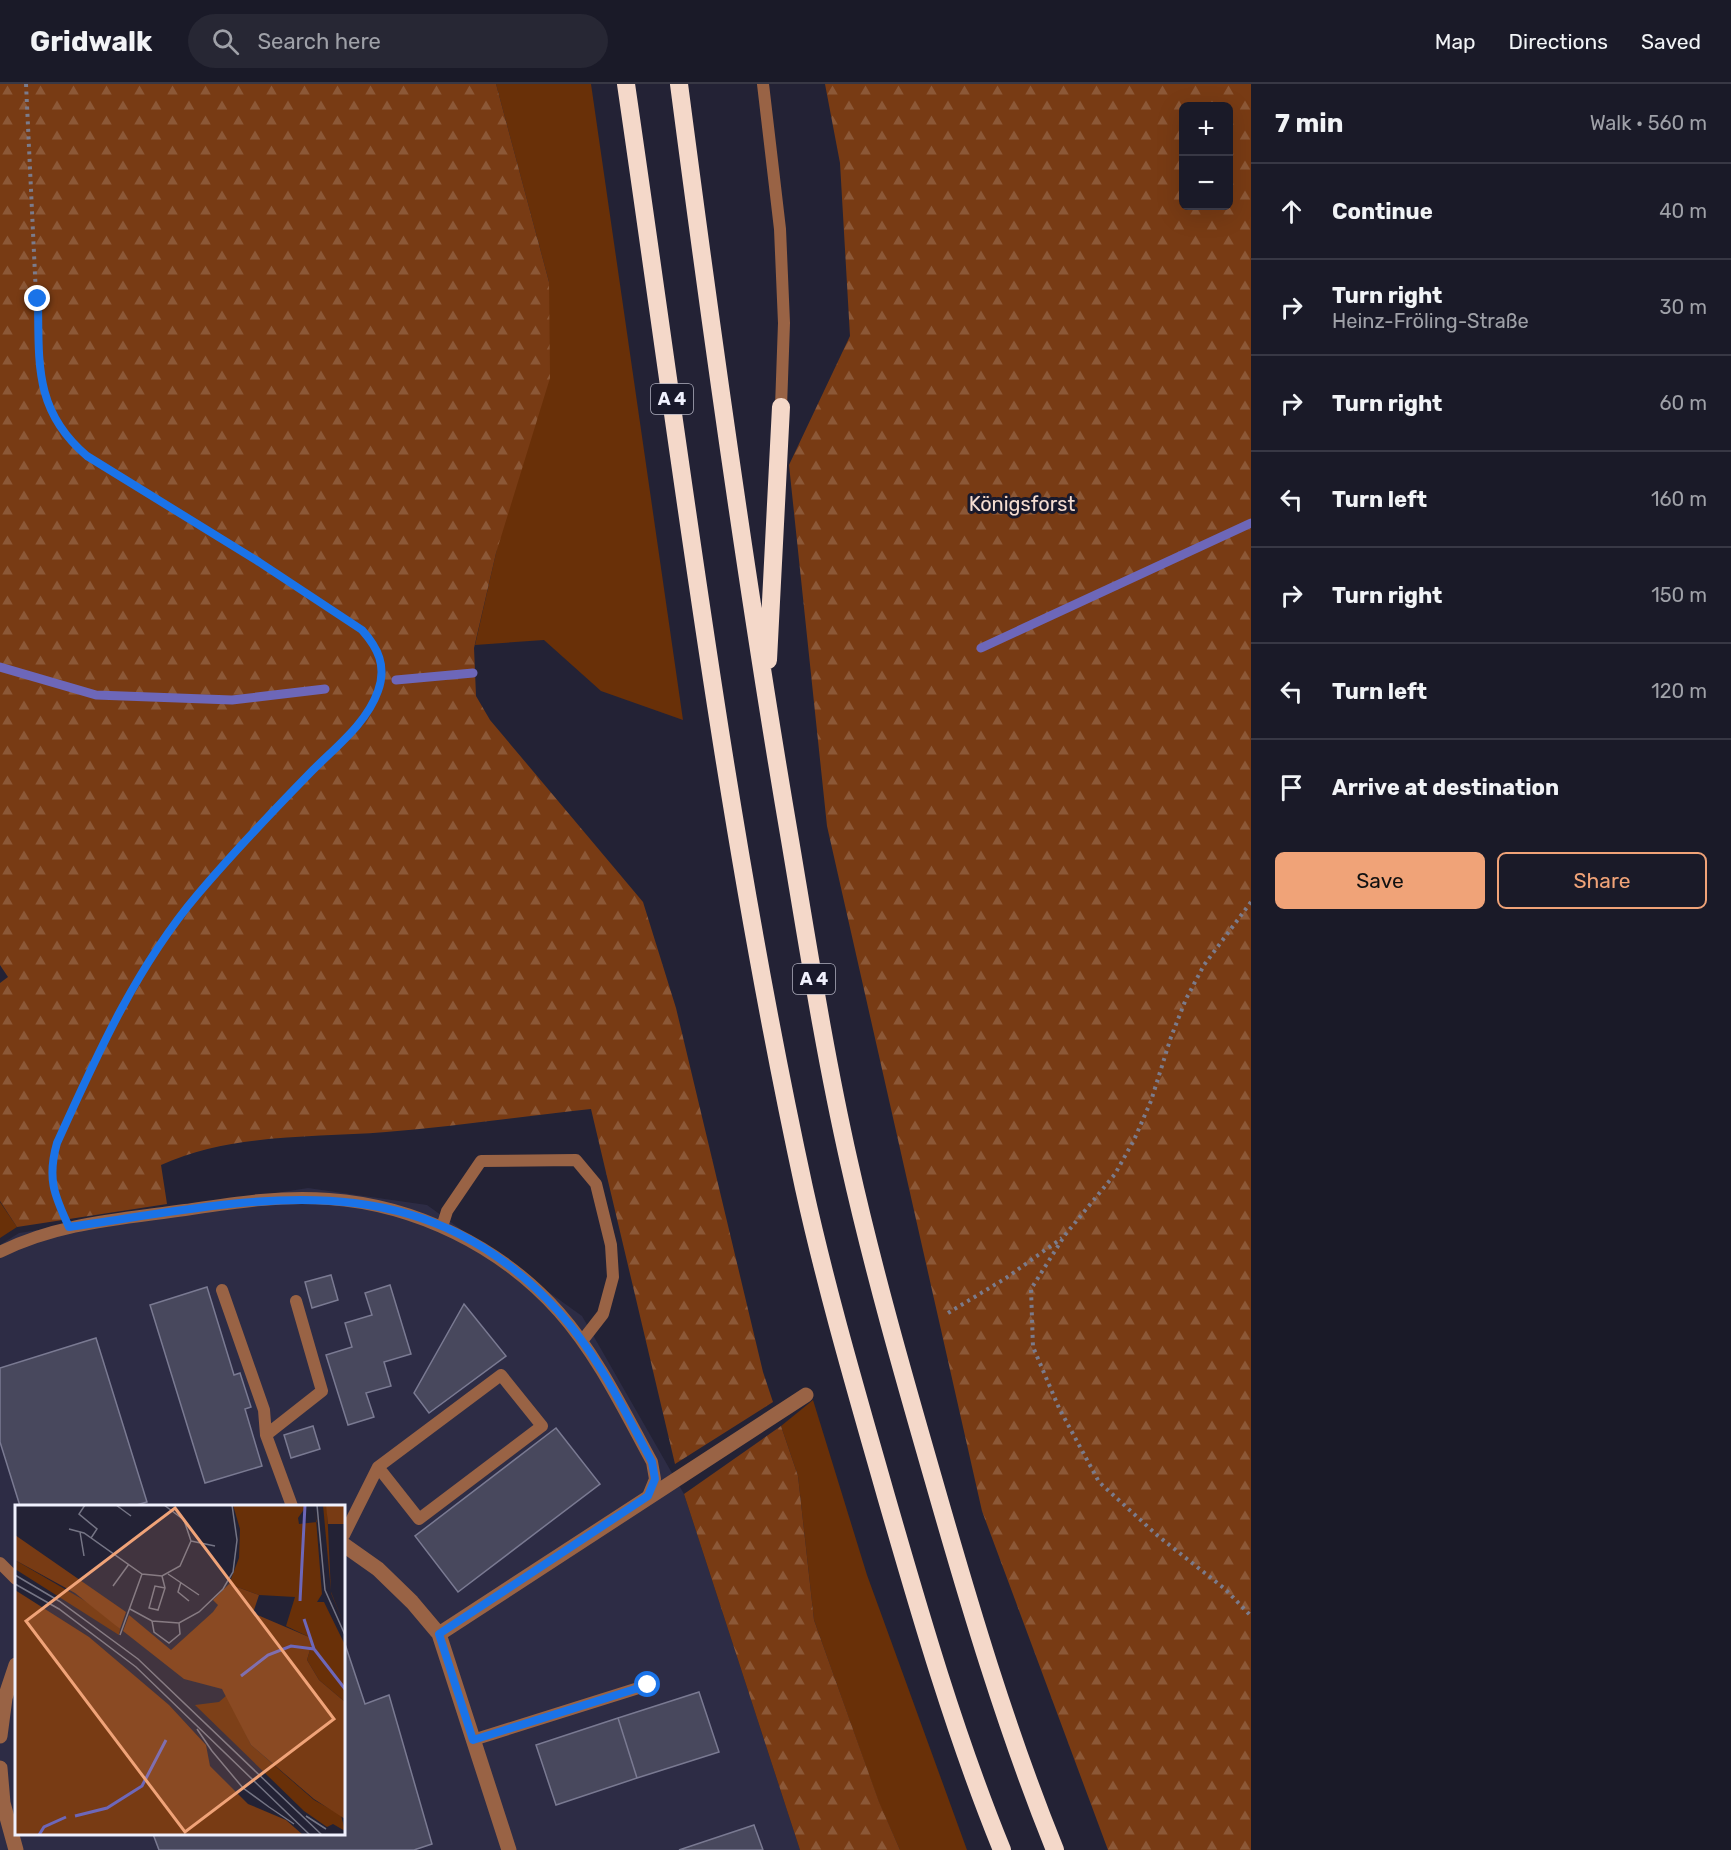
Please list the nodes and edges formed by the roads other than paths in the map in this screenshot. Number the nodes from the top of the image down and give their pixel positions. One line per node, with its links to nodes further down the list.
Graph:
1 (626, 84): 28 (highway, A 4)
2 (679, 84): 5 (highway, A 4)
3 (763, 84): 4 (lane)
4 (781, 407): 5 (highway)
5 (766, 700): 29 (highway, A 4)
6 (442, 1227): 7 (lane); 10 (lane); 10 (lane)
7 (0, 1252)
8 (222, 1290): 12 (lane)
9 (296, 1301): 12 (lane)
10 (582, 1341): 14 (lane)
11 (806, 1395): 14 (street)
12 (266, 1435): 15 (lane)
13 (378, 1467): 13 (lane); 16 (lane)
14 (648, 1496): 20 (street)
15 (292, 1505)
16 (345, 1533)
17 (345, 1546): 20 (street)
18 (0, 1563): 19 (lane)
19 (15, 1578)
20 (439, 1634): 24 (street)
21 (15, 1668): 23 (street)
22 (648, 1685): 24 (lane)
23 (0, 1736)
24 (473, 1740): 27 (street)
25 (0, 1768): 26 (street)
26 (16, 1850)
27 (509, 1850)
28 (1002, 1850)
29 (1055, 1850)

